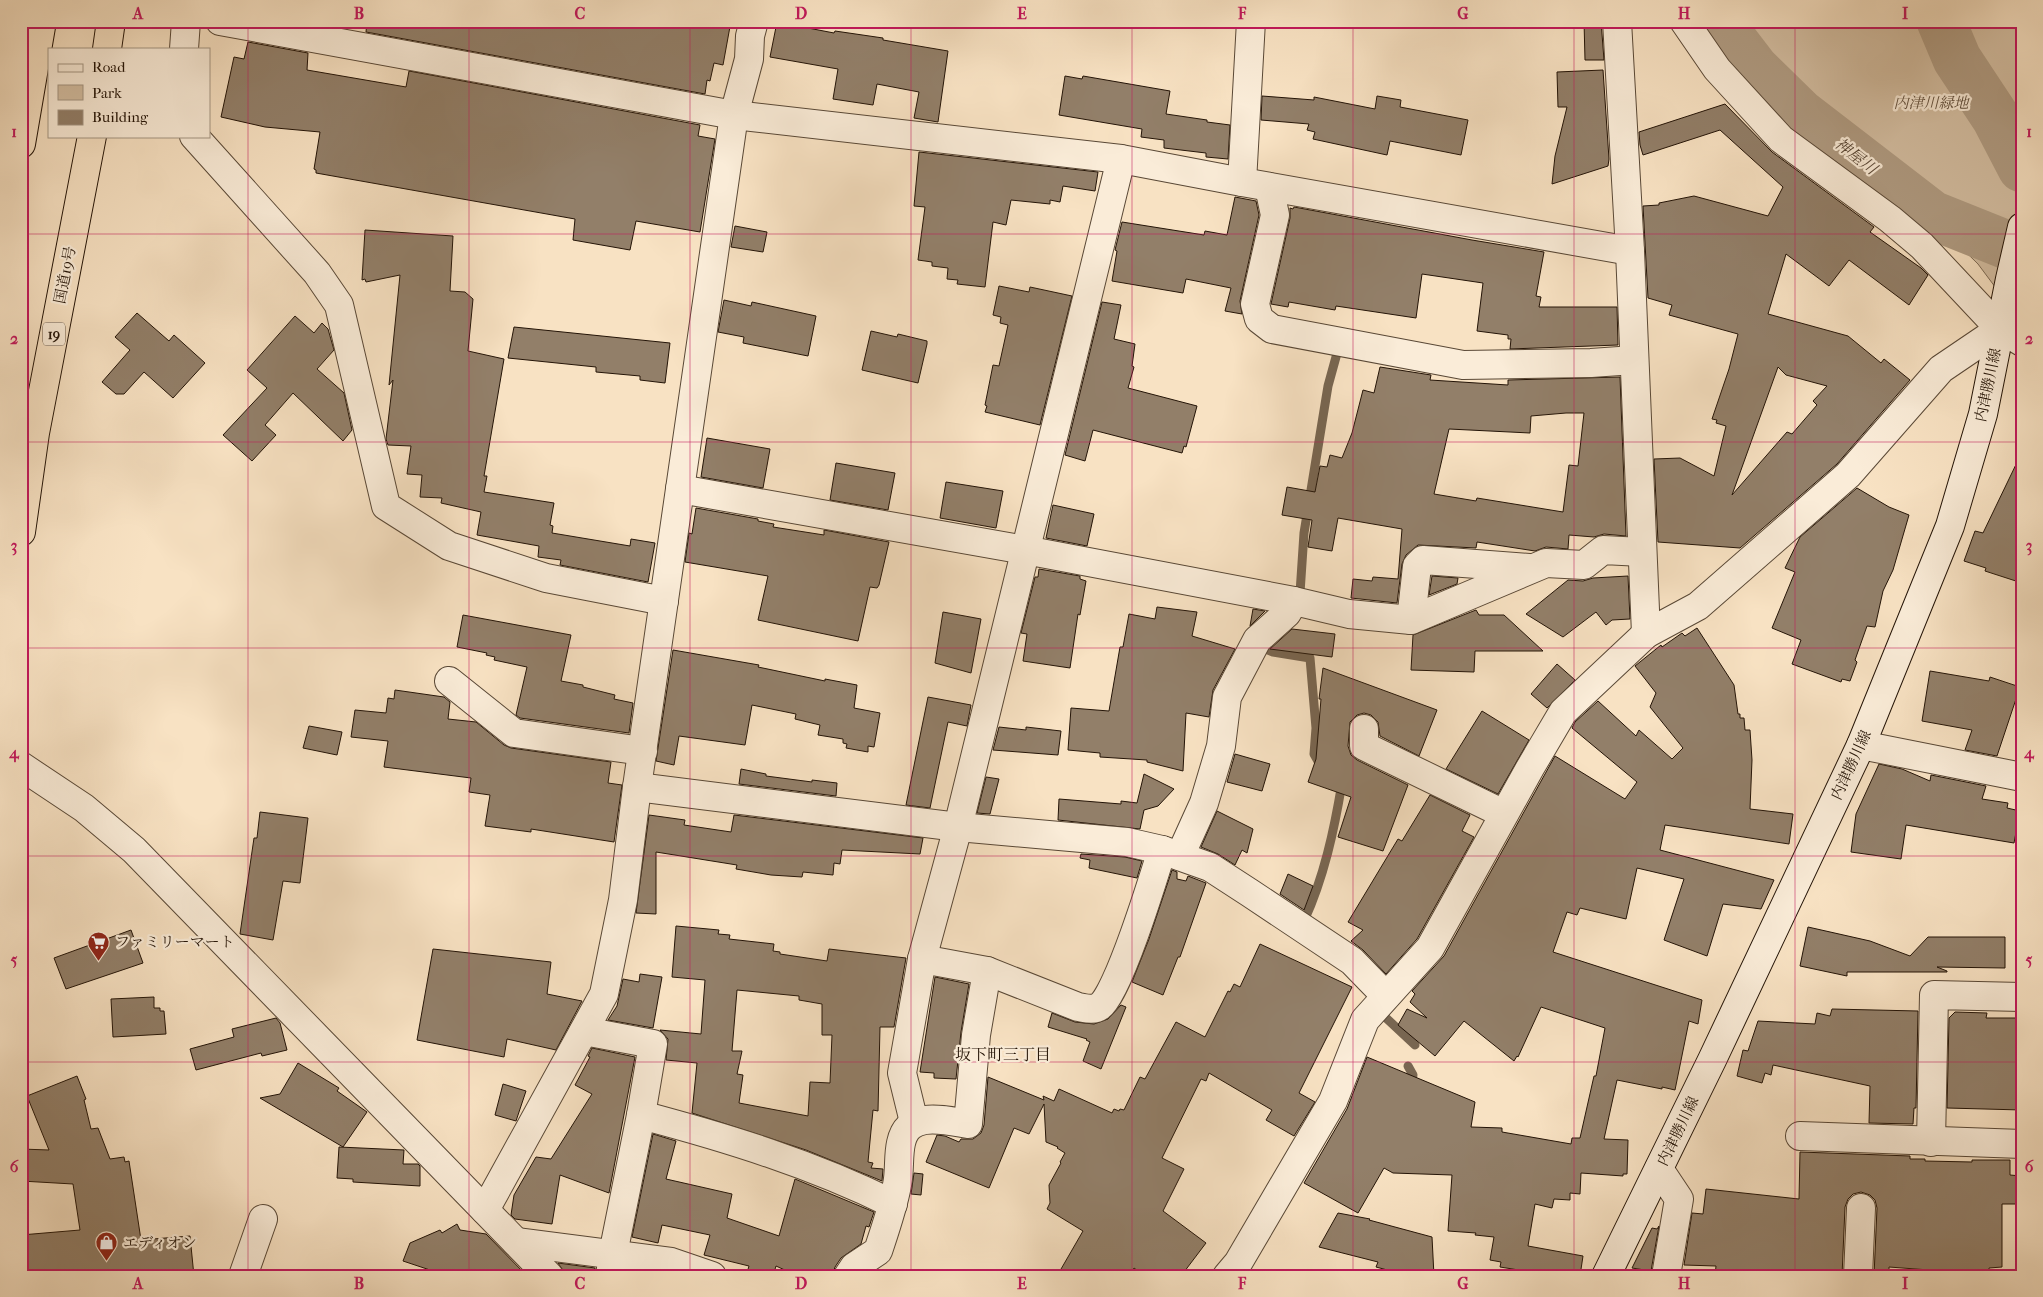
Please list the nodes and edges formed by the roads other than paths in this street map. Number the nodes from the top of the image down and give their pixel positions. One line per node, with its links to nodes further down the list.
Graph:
1 (42, 21): 14 (highway)
2 (111, 21): 9 (highway)
3 (186, 21): 10 (street)
4 (220, 21): 11 (street)
5 (754, 21): 11 (street)
6 (1251, 21): 16 (street)
7 (1617, 21): 19 (street)
8 (1684, 21): 20 (street)
9 (106, 48)
10 (184, 48)
11 (734, 114): 15 (street); 22 (street)
12 (92, 138): 23 (highway, 国道19号 / 19)
13 (196, 138): 28 (street)
14 (21, 144)
15 (1121, 159): 16 (street); 24 (street)
16 (1242, 182): 17 (street)
17 (1269, 187): 19 (street); 21 (street)
18 (2022, 227): 20 (street, 内津勝川線)
19 (1630, 251): 21 (street)
20 (2011, 336): 30 (street); 33 (street, 内津勝川線)
21 (1634, 360): 25 (street)
22 (680, 489): 24 (street); 28 (street)
23 (21, 532)
24 (1025, 550): 27 (street); 39 (street)
25 (1642, 552): 26 (street); 30 (street)
26 (1534, 568): 29 (street); 29 (street)
27 (1294, 601): 29 (street); 40 (street)
28 (664, 602): 34 (street)
29 (1411, 620)
30 (1646, 634): 38 (street)
31 (448, 681): 34 (street)
32 (1364, 729): 38 (street)
33 (1861, 745): 36 (street); 51 (street, 内津勝川線)
34 (643, 750): 37 (street)
35 (21, 766): 54 (street)
36 (2022, 777)
37 (637, 787): 39 (street); 45 (street)
38 (1504, 814): 43 (street)
39 (958, 827): 40 (street); 41 (street)
40 (1171, 853): 42 (street); 43 (street)
41 (922, 959): 42 (street); 47 (street)
42 (987, 971): 47 (street)
43 (1386, 996): 62 (street)
44 (2022, 997): 49 (street)
45 (584, 1032): 46 (street); 54 (street)
46 (641, 1115): 52 (street); 57 (street)
47 (914, 1122): 52 (street)
48 (1800, 1136): 49 (street)
49 (1931, 1142): 50 (street)
50 (2022, 1144)
51 (1659, 1169): 63 (street, 内津勝川線); 64 (street)
52 (893, 1204): 61 (street)
53 (1861, 1208): 65 (street)
54 (485, 1210): 56 (street)
55 (263, 1219): 58 (street)
56 (516, 1242): 57 (street); 59 (street)
57 (611, 1265): 60 (street)
58 (243, 1276)
59 (549, 1276)
60 (712, 1276)
61 (848, 1276)
62 (1227, 1276)
63 (1606, 1276)
64 (1666, 1276)
65 (1858, 1276)

